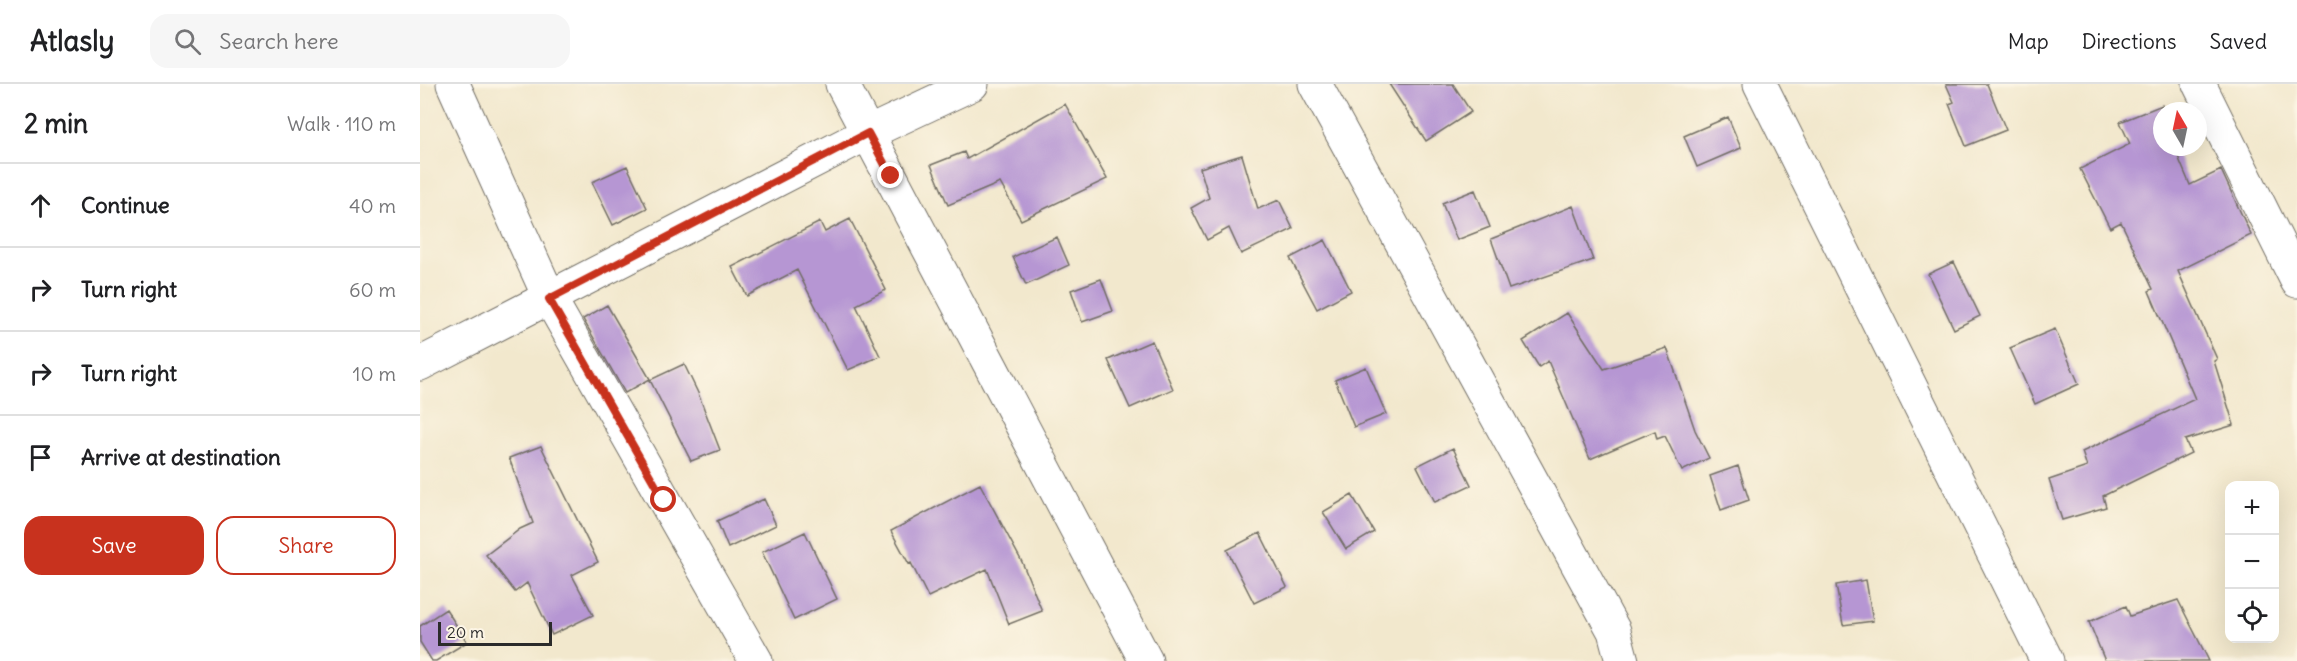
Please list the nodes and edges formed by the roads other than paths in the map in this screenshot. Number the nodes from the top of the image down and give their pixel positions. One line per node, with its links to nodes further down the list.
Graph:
1 (453, 84): 9 (street)
2 (842, 84): 7 (street)
3 (972, 84): 7 (street)
4 (1316, 84): 13 (street)
5 (1760, 84): 14 (street)
6 (2199, 84): 8 (street)
7 (868, 133): 9 (street); 12 (street)
8 (2297, 281)
9 (549, 299): 10 (street); 11 (street)
10 (420, 364)
11 (756, 661)
12 (1146, 661)
13 (1622, 661)
14 (2047, 661)

